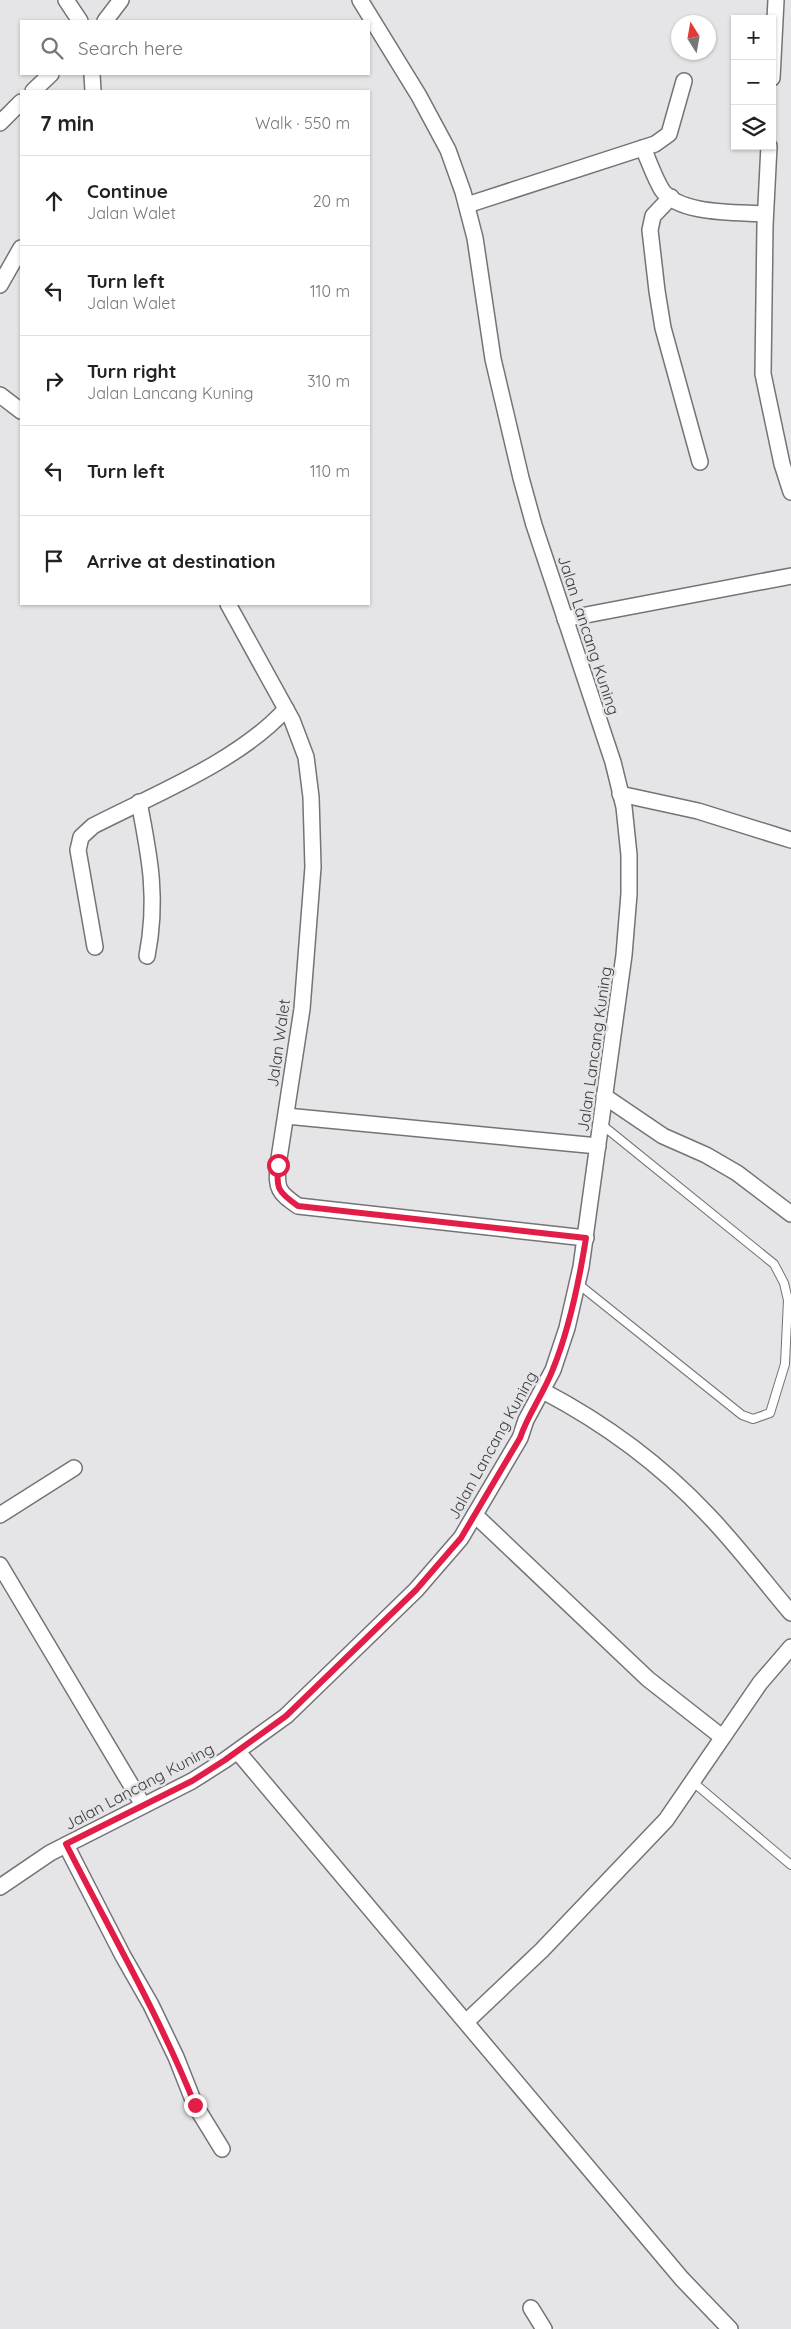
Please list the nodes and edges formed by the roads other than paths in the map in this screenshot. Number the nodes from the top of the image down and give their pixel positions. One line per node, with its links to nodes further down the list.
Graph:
1 (66, 0): 5 (street)
2 (122, 0): 6 (street)
3 (360, 0): 18 (street, Jalan Lancang Kuning)
4 (776, 0): 7 (street)
5 (79, 20)
6 (106, 20)
7 (773, 60)
8 (50, 75): 11 (street)
9 (92, 75): 12 (street)
10 (684, 81): 15 (street)
11 (34, 90)
12 (93, 90)
13 (20, 103): 14 (street)
14 (0, 123)
15 (642, 148): 17 (street); 18 (street)
16 (769, 150): 19 (street)
17 (671, 197): 19 (street); 24 (street)
18 (467, 205): 29 (street, Jalan Lancang Kuning)
19 (765, 214): 25 (street)
20 (20, 250): 21 (street)
21 (0, 285)
22 (0, 395): 23 (street)
23 (20, 410)
24 (700, 462)
25 (787, 468): 26 (street)
26 (791, 492)
27 (791, 576): 29 (street)
28 (229, 605): 30 (street, Jalan Walet)
29 (565, 619): 31 (street, Jalan Lancang Kuning)
30 (286, 710): 32 (street); 37 (street, Jalan Walet)
31 (620, 794): 33 (street); 36 (street, Jalan Lancang Kuning)
32 (139, 802): 34 (street); 35 (street)
33 (791, 840)
34 (95, 947)
35 (148, 956)
36 (604, 1096): 38 (street, Jalan Lancang Kuning); 40 (street)
37 (286, 1116): 39 (street); 41 (street, Jalan Walet)
38 (601, 1124): 39 (street, Jalan Lancang Kuning); 42 (lane)
39 (598, 1146): 41 (street, Jalan Lancang Kuning)
40 (791, 1214)
41 (586, 1238): 42 (street, Jalan Lancang Kuning)
42 (577, 1283): 43 (street, Jalan Lancang Kuning)
43 (543, 1391): 46 (street, Jalan Lancang Kuning); 48 (street)
44 (74, 1468): 45 (street)
45 (0, 1515)
46 (475, 1515): 50 (street); 51 (street, Jalan Lancang Kuning)
47 (0, 1565): 53 (street)
48 (791, 1613)
49 (791, 1647): 50 (street)
50 (722, 1737): 52 (street)
51 (238, 1752): 53 (street, Jalan Lancang Kuning); 57 (street)
52 (693, 1782): 55 (lane); 57 (street)
53 (143, 1805): 54 (street, Jalan Lancang Kuning)
54 (66, 1844): 56 (street, Jalan Lancang Kuning); 58 (street)
55 (791, 1865)
56 (0, 1887)
57 (466, 2022): 61 (street)
58 (222, 2148)
59 (531, 2308): 60 (street)
60 (544, 2329)
61 (730, 2329)

